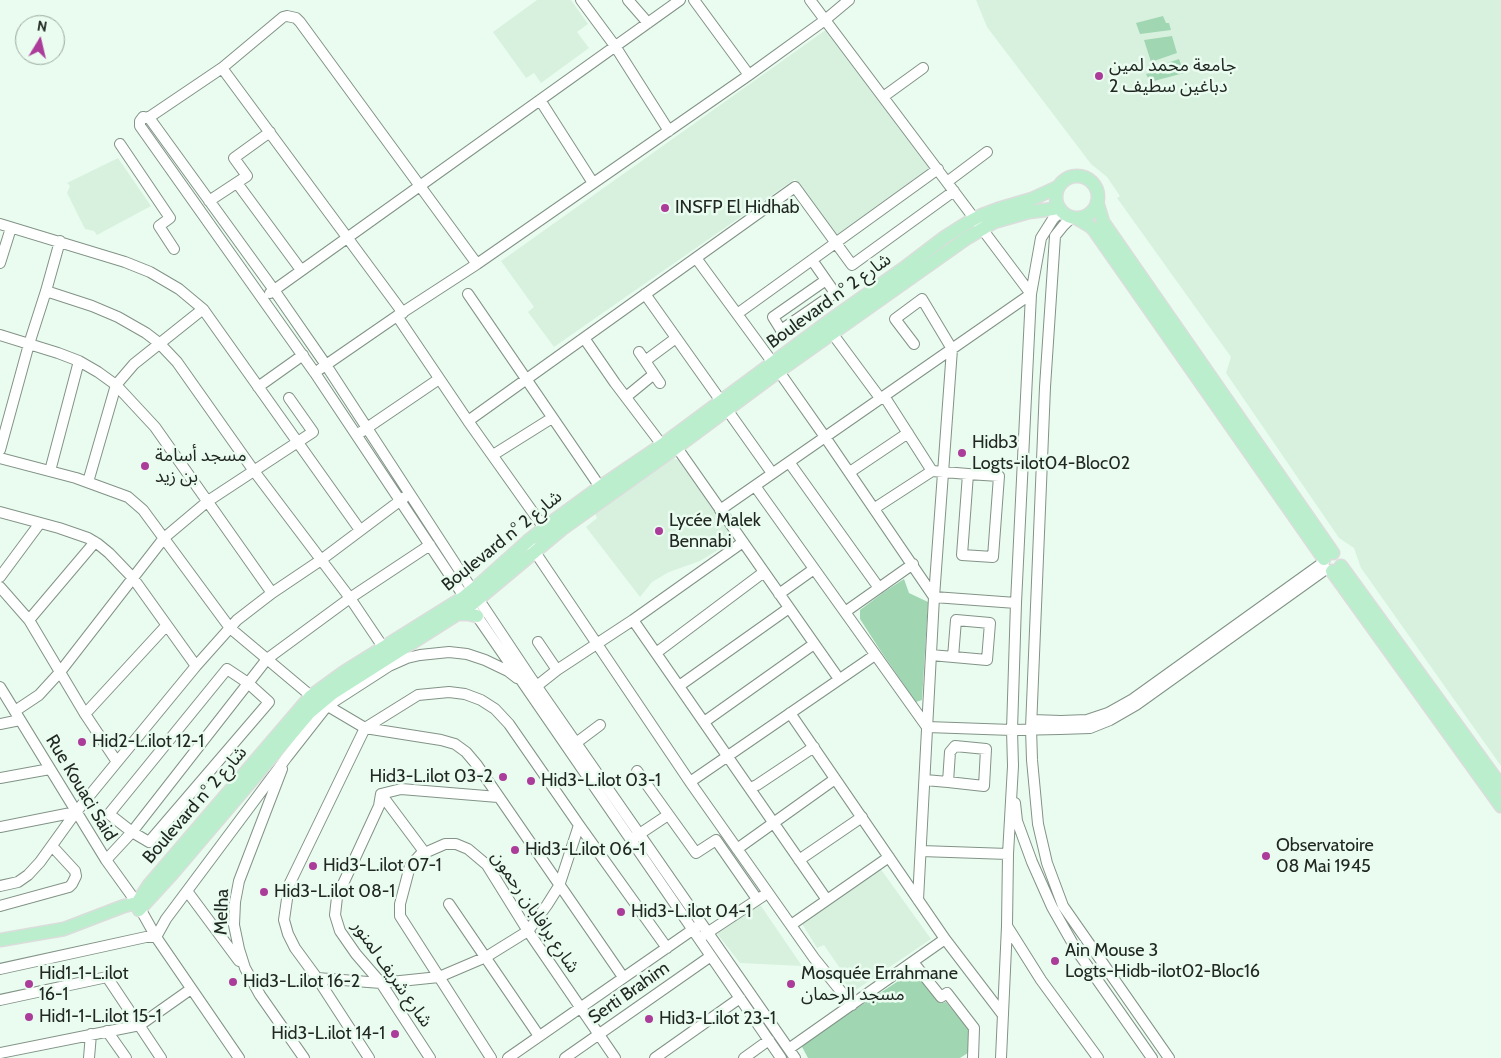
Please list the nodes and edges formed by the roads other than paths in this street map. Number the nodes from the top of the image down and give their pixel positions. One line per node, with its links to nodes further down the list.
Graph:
1 (581, 0): 9 (street)
2 (628, 0): 8 (street)
3 (680, 0): 8 (street)
4 (694, 0): 12 (street)
5 (810, 0): 7 (street)
6 (849, 0): 7 (street)
7 (826, 20): 12 (street); 13 (street)
8 (648, 23): 9 (street)
9 (615, 46): 14 (street); 16 (street)
10 (222, 68): 15 (street); 17 (street); 24 (street)
11 (923, 68): 13 (street)
12 (749, 75): 16 (street)
13 (883, 97): 20 (street)
14 (540, 100): 23 (street); 24 (street)
15 (148, 118): 27 (street); 31 (street)
16 (669, 131): 23 (street)
17 (270, 132): 21 (street); 35 (street)
18 (120, 144): 38 (street)
19 (986, 152): 22 (street)
20 (938, 169): 22 (street); 37 (street)
21 (237, 182): 27 (street); 43 (street)
22 (947, 182): 26 (street)
23 (593, 183): 42 (street)
24 (420, 185): 35 (street); 42 (street)
25 (1058, 187): 28 (main road); 30 (main road); 33 (main road, Boulevard n° شارع 2)
26 (954, 191): 33 (street); 37 (street)
27 (209, 201): 29 (street)
28 (1097, 202): 30 (main road); 113 (main road)
29 (217, 212): 31 (street); 45 (street)
30 (1067, 213): 33 (main road, Boulevard n° شارع 2); 49 (street); 113 (main road); 156 (street)
31 (207, 220): 50 (street)
32 (0, 224): 34 (street)
33 (979, 224): 49 (street); 54 (main road, Boulevard n° شارع 2)
34 (11, 228): 36 (street); 41 (street)
35 (348, 238): 43 (street); 53 (street)
36 (60, 241): 46 (street); 51 (street)
37 (836, 243): 39 (street); 40 (street)
38 (174, 249)
39 (696, 258): 48 (street); 52 (street)
40 (812, 260): 44 (street); 52 (street)
41 (0, 263)
42 (477, 264): 53 (street)
43 (301, 270): 45 (street)
44 (826, 280): 44 (street)
45 (274, 290): 50 (street); 64 (street)
46 (46, 291): 58 (street); 59 (street)
47 (468, 294): 68 (street)
48 (645, 294): 56 (street); 57 (street)
49 (1031, 294): 61 (street); 126 (street)
50 (263, 298): 62 (street)
51 (203, 309): 59 (street); 70 (street)
52 (737, 314): 65 (street)
53 (400, 315): 64 (street); 67 (street)
54 (829, 328): 65 (main road, Boulevard n° شارع 2); 72 (street)
55 (0, 335): 58 (street)
56 (584, 338): 68 (street); 71 (street)
57 (676, 338): 71 (street); 74 (street)
58 (29, 344): 63 (street); 83 (street)
59 (159, 344): 69 (street); 88 (street)
60 (914, 344): 61 (street)
61 (952, 349): 72 (street); 91 (street)
62 (303, 355): 66 (street); 70 (street)
63 (79, 361): 69 (street); 87 (street)
64 (326, 365): 66 (street); 77 (street)
65 (776, 367): 74 (main road, Boulevard n° شارع 2); 80 (street)
66 (316, 373): 79 (street)
67 (439, 379): 76 (street); 77 (street)
68 (526, 379): 75 (street); 76 (street)
69 (116, 385): 94 (street); 99 (street)
70 (258, 387): 81 (street)
71 (626, 397): 82 (street)
72 (882, 397): 78 (street); 80 (street)
73 (289, 398): 81 (street)
74 (724, 405): 82 (main road, Boulevard n° شارع 2); 92 (street)
75 (552, 418): 84 (street); 96 (street)
76 (468, 421): 84 (street)
77 (367, 428): 79 (street); 97 (street)
78 (908, 433): 89 (street); 90 (street)
79 (357, 435): 98 (street)
80 (826, 436): 86 (street); 90 (street)
81 (297, 442): 88 (street); 105 (street)
82 (670, 443): 96 (main road, Boulevard n° شارع 2); 101 (street); 111 (main road, Boulevard n° شارع 2)
83 (0, 450)
84 (493, 455): 104 (street)
85 (0, 458): 87 (street)
86 (789, 462): 92 (street); 120 (street)
87 (50, 471): 94 (street)
88 (254, 471): 99 (street); 112 (street)
89 (932, 471): 91 (street); 100 (street)
90 (850, 472): 100 (street)
91 (944, 472): 93 (street); 123 (street)
92 (772, 473): 95 (street)
93 (968, 474): 93 (street)
94 (88, 482): 106 (street)
95 (755, 486): 101 (street); 115 (street)
96 (600, 487): 104 (main road, Boulevard n° شارع 2)
97 (410, 494): 98 (street); 125 (street)
98 (400, 500): 105 (street); 110 (street)
99 (208, 501): 106 (street); 121 (street)
100 (875, 508): 114 (street)
101 (720, 510): 109 (street)
102 (0, 512): 103 (street)
103 (40, 523): 108 (street); 117 (street)
104 (544, 528): 107 (main road, Boulevard n° شارع 2)
105 (360, 530): 112 (street)
106 (164, 538): 118 (street); 132 (street)
107 (528, 540): 111 (street); 125 (main road, Boulevard n° شارع 2)
108 (95, 542): 118 (street); 129 (street)
109 (743, 542): 116 (street); 130 (street)
110 (430, 546): 124 (street); 125 (street)
111 (534, 552): 125 (main road, Boulevard n° شارع 2); 134 (street)
112 (321, 560): 121 (street); 124 (street)
113 (1330, 563): 156 (street); 174 (main road); 178 (main road)
114 (913, 564): 120 (street); 123 (street)
115 (814, 569): 122 (street); 128 (street)
116 (764, 572): 122 (street); 137 (street)
117 (0, 577)
118 (133, 578): 131 (street); 144 (street)
119 (0, 587): 129 (street)
120 (879, 588): 128 (street)
121 (272, 593): 132 (street)
122 (779, 594): 127 (street)
123 (934, 597): 126 (street); 139 (street)
124 (350, 598): 136 (street); 141 (street)
125 (473, 602): 136 (main road, Boulevard n° شارع 2); 148 (street); 148 (street); 150 (main road, Boulevard n° شارع 2)
126 (1016, 603): 160 (street)
127 (789, 608): 135 (street); 147 (street)
128 (845, 612): 138 (street)
129 (29, 620): 144 (street)
130 (633, 620): 134 (street); 137 (street)
131 (166, 626): 142 (street); 152 (street)
132 (230, 628): 141 (street); 142 (street)
133 (538, 642): 143 (street)
134 (596, 644): 143 (street); 172 (street)
135 (814, 644): 145 (street); 154 (street)
136 (383, 647): 150 (main road, Boulevard n° شارع 2)
137 (656, 653): 147 (street)
138 (875, 654): 145 (street); 159 (street)
139 (931, 655): 140 (street); 159 (street)
140 (953, 657): 140 (street)
141 (267, 660): 146 (street); 150 (street)
142 (196, 666): 165 (street)
143 (557, 670): 148 (street)
144 (60, 672): 152 (street); 153 (street)
145 (839, 679): 151 (street)
146 (248, 683): 185 (street); 185 (street); 185 (street)
147 (679, 686): 154 (street)
148 (531, 687): 150 (street); 161 (street); 187 (street)
149 (0, 688): 153 (street, Rue Kouaci Said)
150 (320, 702): 158 (street); 164 (street); 205 (main road, Boulevard n° شارع 2)
151 (790, 713): 162 (street); 163 (street)
152 (85, 714): 165 (street)
153 (17, 715): 155 (street); 166 (street, Rue Kouaci Said)
154 (704, 722): 163 (street)
155 (0, 724)
156 (1031, 724): 160 (street); 259 (street)
157 (600, 726): 161 (street)
158 (365, 728): 177 (street); 183 (street); 224 (street)
159 (927, 728): 160 (street); 171 (street)
160 (1012, 730): 168 (street)
161 (576, 743): 186 (street)
162 (814, 747): 170 (street); 175 (street)
163 (727, 756): 172 (street); 175 (street)
164 (287, 757): 198 (street); 220 (street, Melha)
165 (117, 762): 179 (street)
166 (50, 768): 169 (street); 179 (street, Rue Kouaci Said)
167 (637, 771): 180 (street)
168 (1012, 777): 192 (street); 258 (street)
169 (0, 778)
170 (835, 779): 181 (street); 182 (street)
171 (924, 780): 173 (street); 190 (street)
172 (690, 782): 189 (street)
173 (948, 782): 173 (street)
174 (1501, 786)
175 (750, 788): 182 (street)
176 (381, 794): 177 (street); 191 (street); 225 (street, شارع شريف لمنور)
177 (498, 797): 197 (street)
178 (1501, 806)
179 (76, 812): 184 (street); 188 (street); 194 (street, Rue Kouaci Said)
180 (668, 815): 186 (street); 200 (street)
181 (862, 817): 193 (street); 195 (street)
182 (773, 822): 189 (street); 195 (street)
183 (579, 825): 197 (street); 216 (street)
184 (0, 827)
185 (132, 832): 194 (street)
186 (640, 834): 187 (street); 206 (street)
187 (630, 840): 211 (street)
188 (52, 846): 196 (street); 204 (street)
189 (737, 849): 199 (street)
190 (921, 851): 192 (street); 202 (street)
191 (425, 853): 209 (street, شارع برافابان رحمون); 222 (street, شارع برافابان رحمون)
192 (1008, 854): 208 (street)
193 (889, 857): 201 (street); 202 (street)
194 (106, 860): 205 (street, Rue Kouaci Said)
195 (799, 860): 201 (street)
196 (0, 886)
197 (559, 886): 209 (street); 223 (street)
198 (187, 891): 212 (street); 220 (street)
199 (768, 892): 200 (street); 207 (street)
200 (757, 899): 210 (street)
201 (827, 900): 207 (street)
202 (918, 900): 213 (street)
203 (449, 904): 218 (street)
204 (0, 906)
205 (139, 906): 212 (street, Rue Kouaci Said); 214 (main road); 215 (main road, Boulevard n° شارع 2)
206 (702, 923): 210 (street); 211 (street)
207 (791, 925): 229 (street)
208 (1007, 926): 231 (street); 257 (street)
209 (528, 931): 218 (street); 230 (street, شارع برافابان رحمون)
210 (709, 932): 211 (street); 238 (street)
211 (696, 934): 216 (street); 217 (street)
212 (156, 937): 221 (street); 226 (street, Rue Kouaci Said)
213 (945, 939): 219 (street); 231 (street)
214 (0, 940)
215 (0, 947)
216 (668, 948): 223 (street)
217 (711, 956): 227 (street); 235 (street, Serti Brahim)
218 (486, 957): 222 (street); 236 (street)
219 (913, 962): 229 (street); 255 (street)
220 (245, 968): 244 (street, Melha)
221 (0, 969)
222 (438, 977): 225 (street); 247 (street, شارع برافابان رحمون)
223 (623, 977): 230 (street)
224 (317, 978): 225 (street); 245 (street)
225 (381, 983): 246 (street, شارع شريف لمنور)
226 (191, 989): 232 (street); 243 (street, Rue Kouaci Said)
227 (740, 998): 237 (street); 251 (street)
228 (0, 1000): 232 (street)
229 (852, 1005): 238 (street)
230 (581, 1008): 235 (street, شارع برافابان رحمون); 236 (street)
231 (1003, 1015): 256 (street)
232 (140, 1025): 233 (street); 242 (street)
233 (107, 1031): 234 (street); 241 (street)
234 (91, 1034): 239 (street); 240 (street)
235 (598, 1034): 249 (street, Serti Brahim); 250 (street, شارع برافابان رحمون)
236 (539, 1036): 248 (street)
237 (769, 1040): 252 (street); 253 (street)
238 (790, 1048): 254 (street)
239 (0, 1053)
240 (89, 1058)
241 (126, 1058)
242 (162, 1058)
243 (239, 1058)
244 (304, 1058)
245 (369, 1058)
246 (430, 1058)
247 (491, 1058)
248 (508, 1058)
249 (565, 1058)
250 (615, 1058)
251 (654, 1058)
252 (744, 1058)
253 (781, 1058)
254 (795, 1058)
255 (973, 1058)
256 (1001, 1058)
257 (1098, 1058)
258 (1152, 1058)
259 (1168, 1058)

